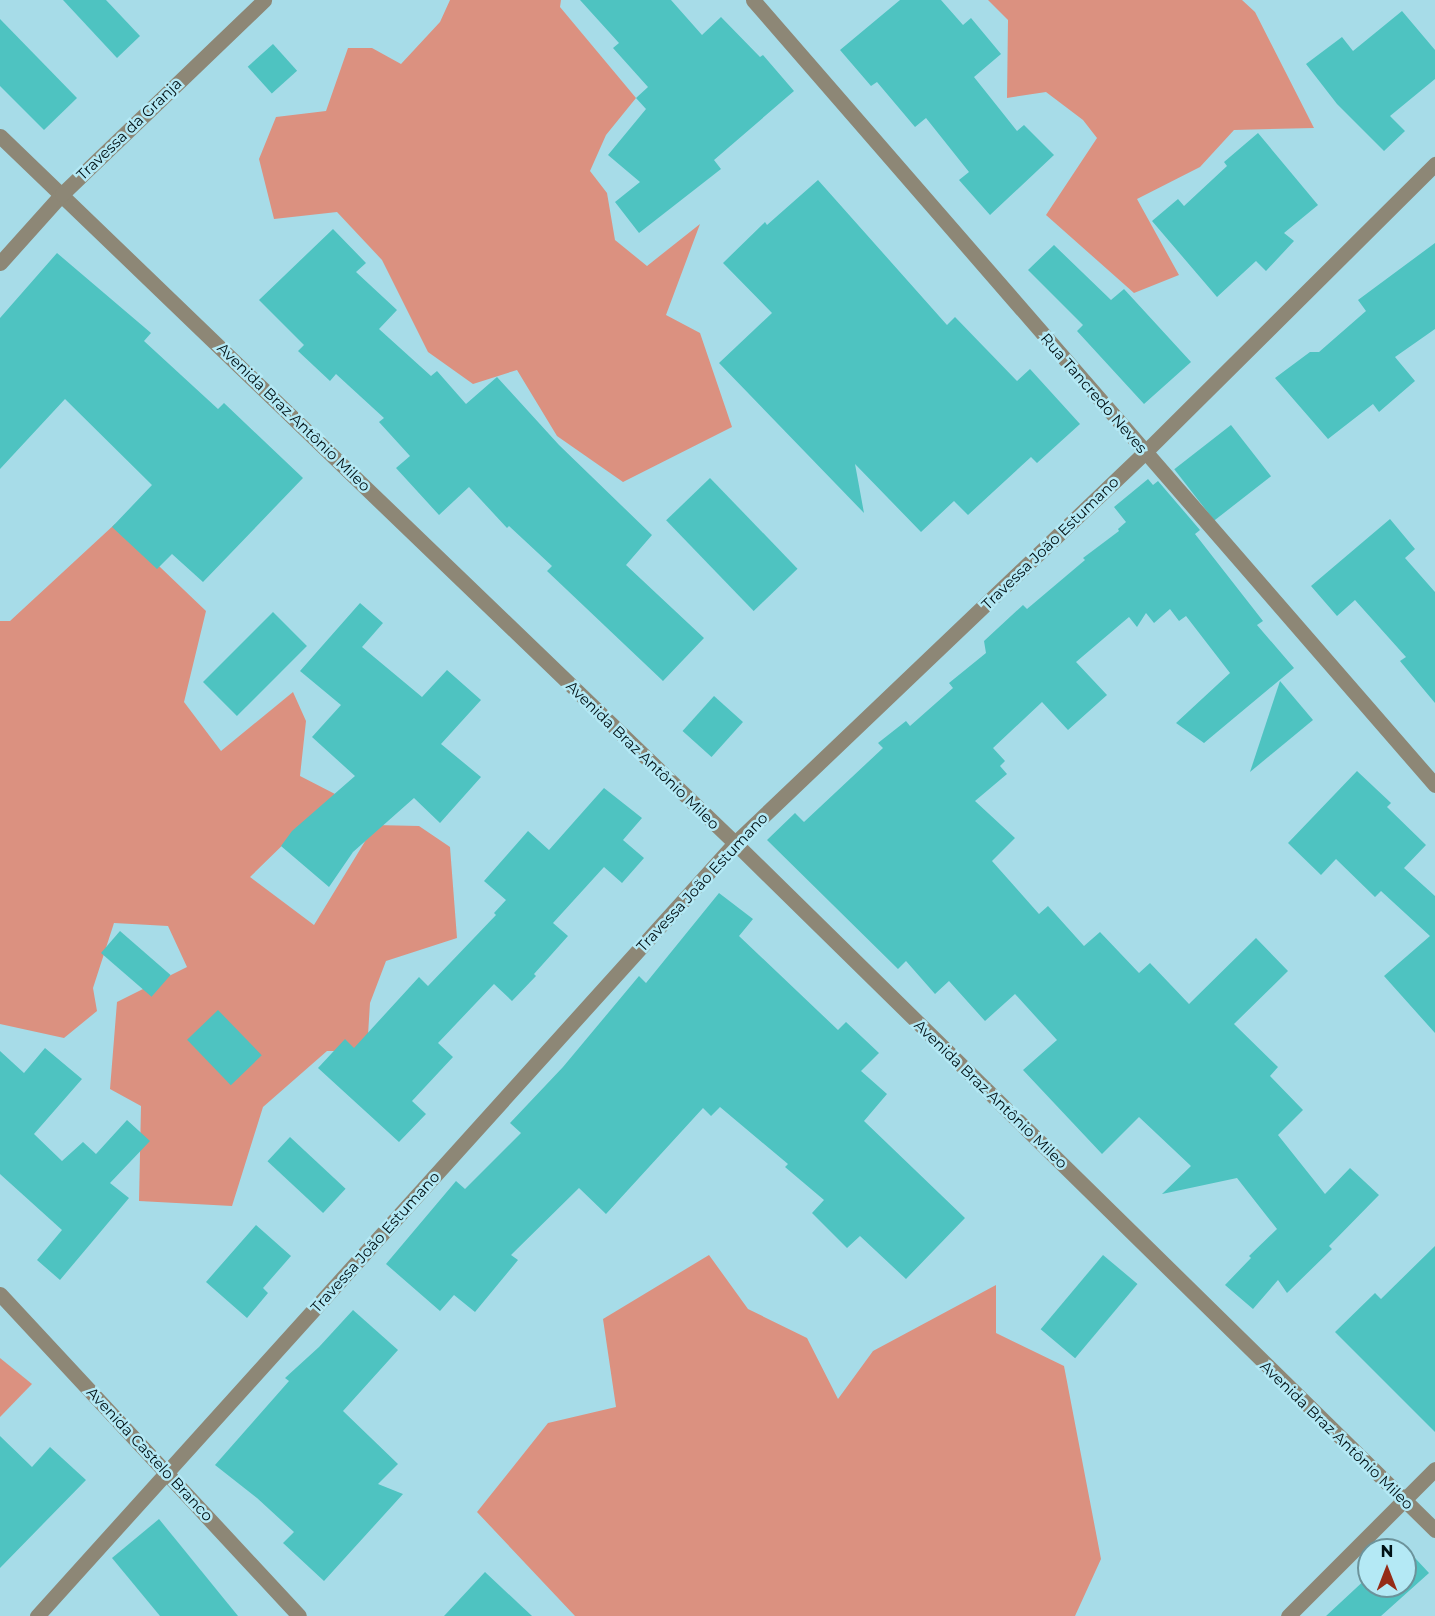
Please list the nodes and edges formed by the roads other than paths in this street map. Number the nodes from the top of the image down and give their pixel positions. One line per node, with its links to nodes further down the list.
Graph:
1 (264, 0): 5 (street, Travessa da Granja)
2 (753, 0): 7 (street, Rua Tancredo Neves)
3 (0, 136): 5 (street, Avenida Braz Antônio Mileo)
4 (1435, 164): 7 (street, Travessa João Estumano)
5 (62, 194): 6 (street, Travessa da Granja); 9 (street, Avenida Braz Antônio Mileo)
6 (0, 263)
7 (1145, 452): 8 (street, Rua Tancredo Neves); 9 (street, Travessa João Estumano)
8 (1435, 785)
9 (735, 843): 12 (street, Travessa João Estumano); 13 (street, Avenida Braz Antônio Mileo)
10 (0, 1294): 12 (street, Avenida Castelo Branco)
11 (1435, 1468): 13 (street)
12 (167, 1472): 15 (street, Travessa João Estumano); 16 (street, Avenida Castelo Branco)
13 (1403, 1500): 14 (street, Avenida Braz Antônio Mileo); 17 (street)
14 (1435, 1530)
15 (37, 1616)
16 (299, 1616)
17 (1288, 1616)

